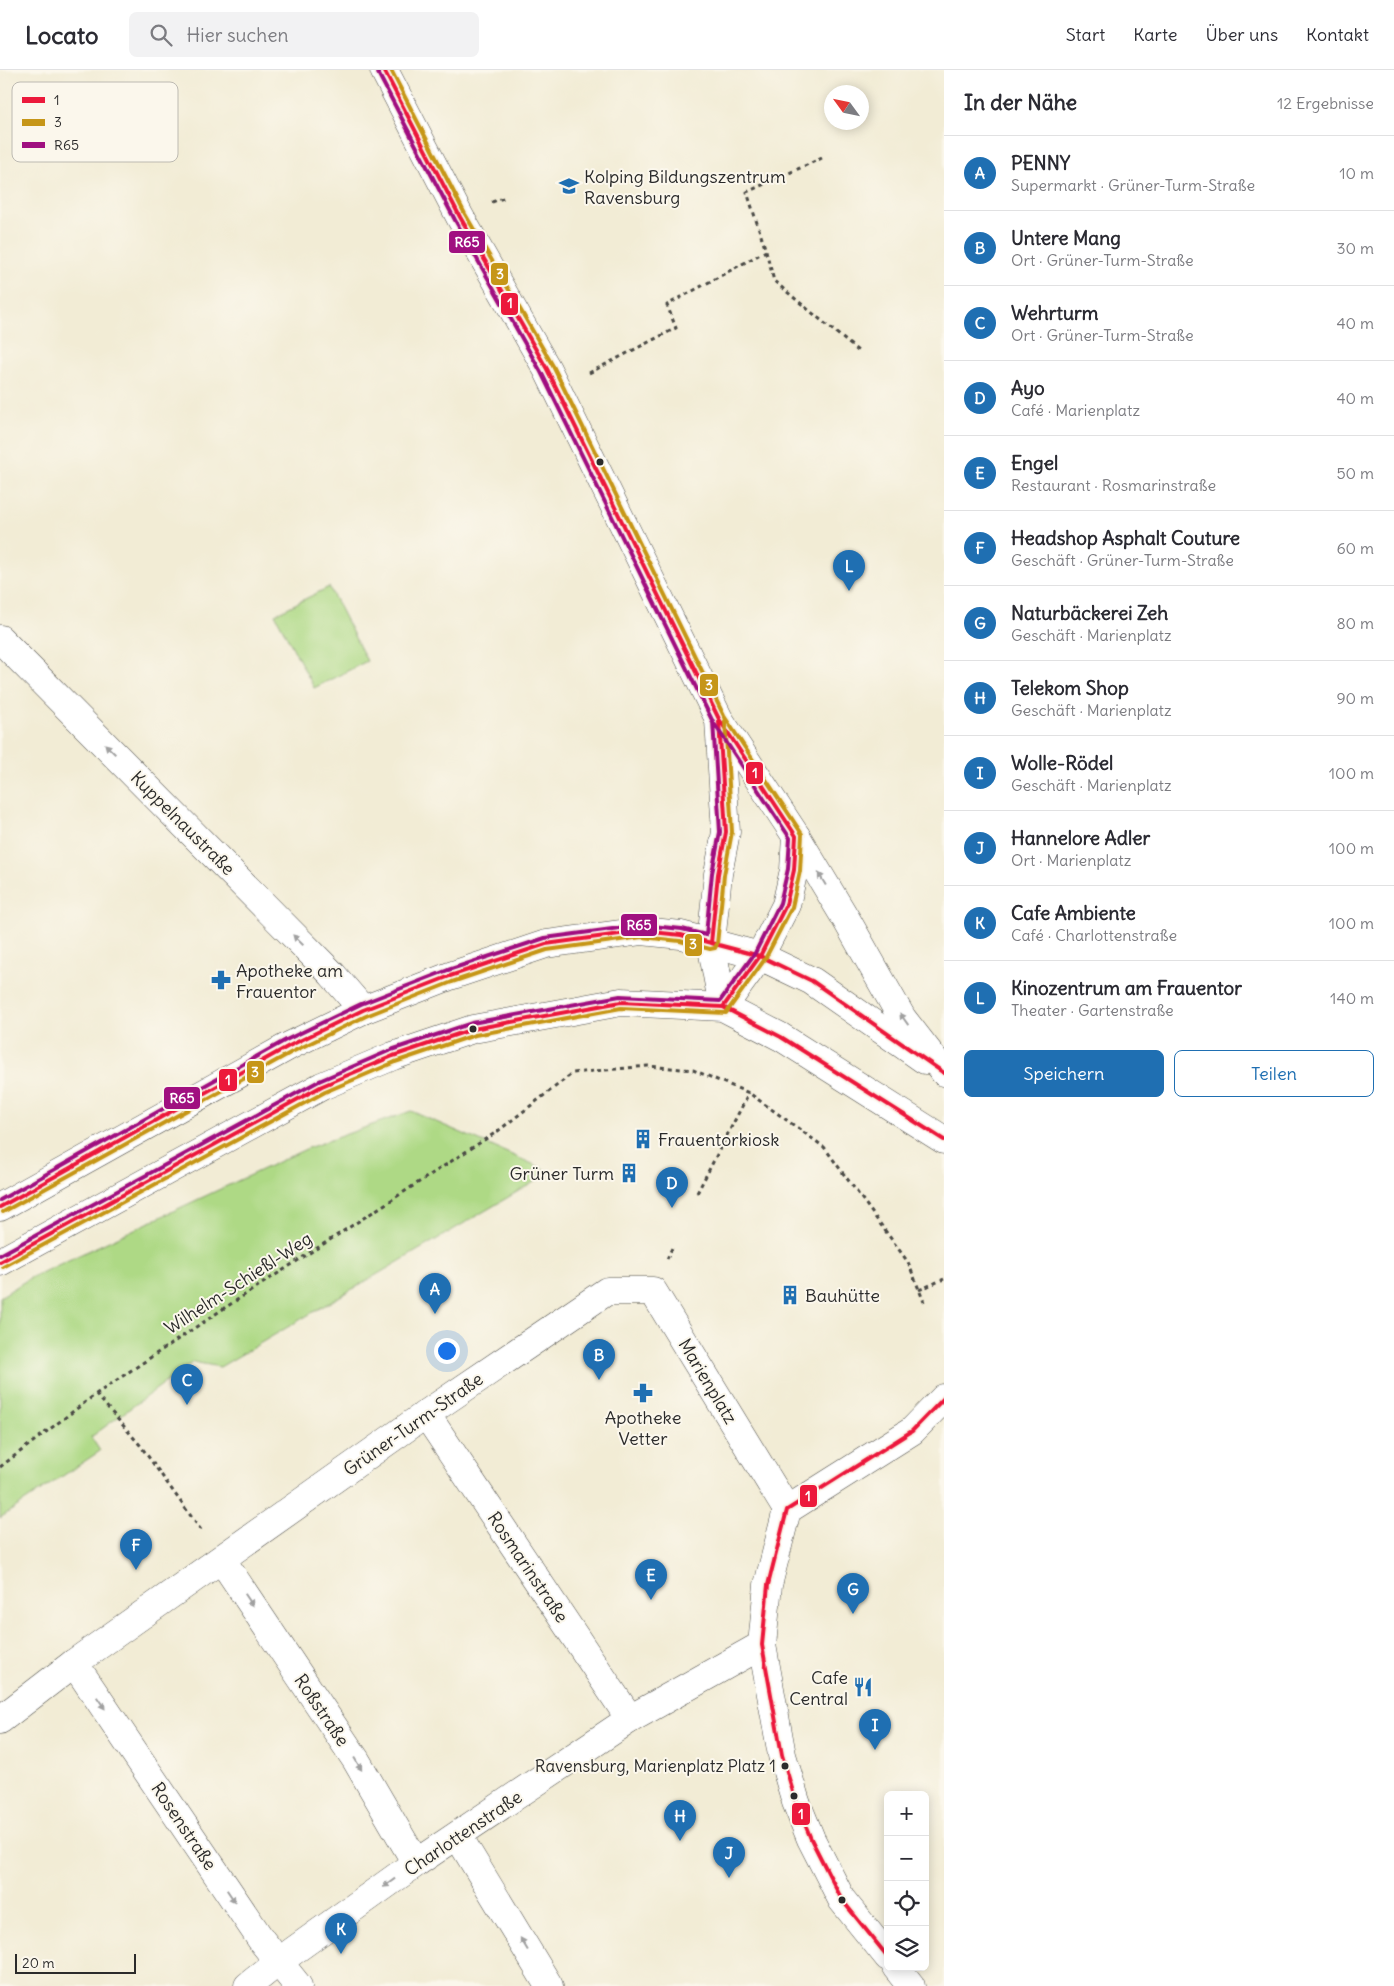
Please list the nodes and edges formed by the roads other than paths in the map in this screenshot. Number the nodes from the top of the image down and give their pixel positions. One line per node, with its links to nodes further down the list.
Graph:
1 (384, 70): 3 (street)
2 (0, 639): 8 (street, Kuppelnaustraße, one-way to 2)
3 (719, 718): 4 (street); 5 (street)
4 (796, 836): 6 (street); 9 (street, one-way to 4)
5 (711, 943): 6 (street); 7 (street); 8 (street)
6 (760, 956): 7 (street); 9 (street)
7 (723, 1007): 10 (street); 12 (street)
8 (363, 1010): 11 (street)
9 (944, 1073)
10 (944, 1140)
11 (0, 1207)
12 (0, 1262)
13 (608, 1291): 15 (street, Grüner-Turm-Straße); 16 (street, Marienplatz)
14 (944, 1398): 16 (street)
15 (426, 1414): 17 (street, Grüner-Turm-Straße); 20 (street, Rosmarinstraße)
16 (787, 1510): 18 (street)
17 (222, 1560): 19 (street, Grüner-Turm-Straße); 23 (street, Roßstraße, one-way to 23)
18 (762, 1645): 20 (street, Charlottenstraße); 24 (street)
19 (74, 1663): 21 (street, Grüner-Turm-Straße); 25 (street, Rosenstraße, one-way to 25)
20 (630, 1719): 22 (street, Charlottenstraße)
21 (0, 1720)
22 (458, 1836): 23 (street, Charlottenstraße); 29 (street, one-way to 22)
23 (416, 1863): 25 (street, Charlottenstraße, one-way to 25)
24 (884, 1952)
25 (278, 1962): 27 (street, Charlottenstraße); 28 (street, Rosenstraße)
26 (899, 1971): 30 (street)
27 (248, 1986)
28 (298, 1986)
29 (549, 1986)
30 (911, 1986)

